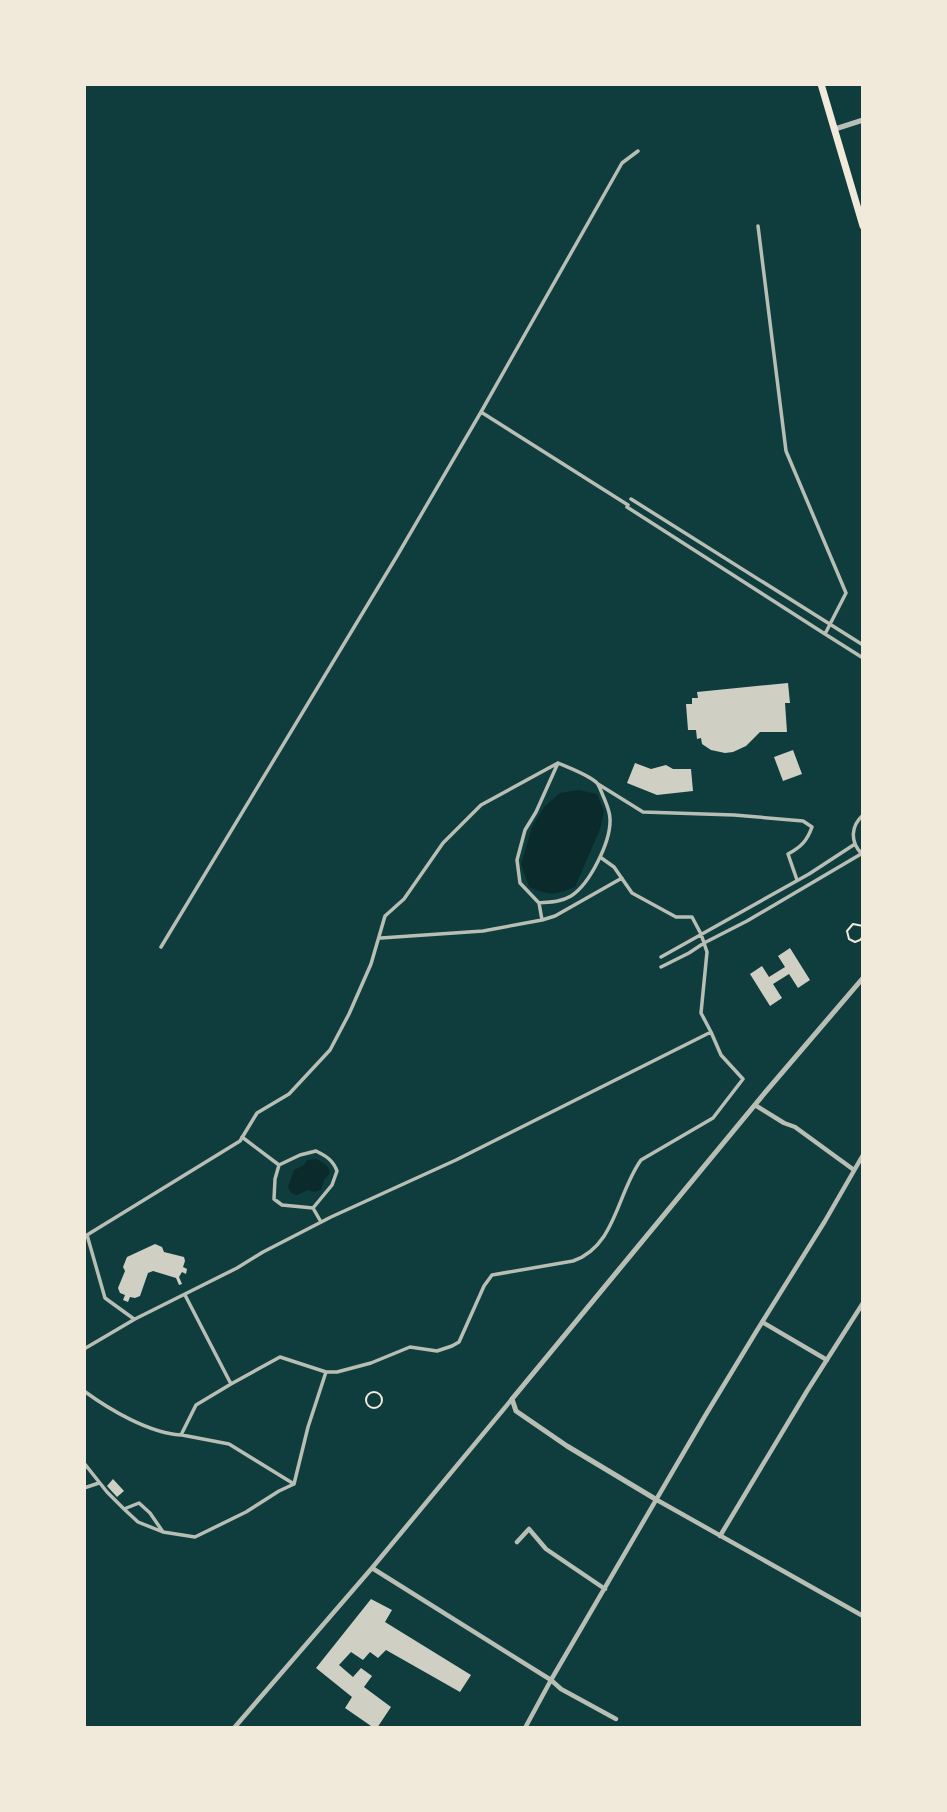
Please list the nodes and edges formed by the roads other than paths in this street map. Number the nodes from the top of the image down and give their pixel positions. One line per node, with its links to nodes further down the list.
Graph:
1 (821, 84): 3 (main road)
2 (863, 120): 3 (street)
3 (835, 129): 6 (main road)
4 (638, 151): 7 (street)
5 (758, 226): 9 (street)
6 (863, 226)
7 (481, 412): 10 (street); 26 (street)
8 (631, 499): 9 (street)
9 (830, 625): 10 (street); 11 (street)
10 (825, 634): 12 (street)
11 (863, 645)
12 (863, 658)
13 (558, 763): 14 (street); 21 (street); 24 (street)
14 (598, 784): 18 (street); 20 (street)
15 (863, 815): 16 (street)
16 (855, 844): 17 (street); 20 (street)
17 (862, 854): 25 (street)
18 (600, 857): 19 (street); 21 (street)
19 (622, 877): 22 (street); 23 (street)
20 (797, 880): 23 (street)
21 (539, 903): 22 (street)
22 (542, 920): 24 (street)
23 (701, 934): 25 (street); 27 (street)
24 (380, 938): 32 (street)
25 (704, 943): 28 (street); 30 (street)
26 (161, 947)
27 (661, 957)
28 (661, 967)
29 (863, 978): 31 (street)
30 (711, 1032): 37 (street); 45 (street)
31 (755, 1105): 35 (street); 48 (street)
32 (242, 1138): 34 (street); 38 (street)
33 (863, 1155): 35 (street)
34 (279, 1166): 36 (street); 36 (street)
35 (854, 1170): 42 (street)
36 (313, 1208): 37 (street)
37 (321, 1222): 39 (street)
38 (85, 1236): 41 (street)
39 (185, 1294): 41 (street); 46 (street)
40 (863, 1303): 44 (street)
41 (135, 1319): 43 (street)
42 (762, 1322): 44 (street); 54 (street)
43 (84, 1349)
44 (827, 1360): 57 (street)
45 (326, 1372): 46 (street); 52 (street)
46 (231, 1384): 49 (street)
47 (84, 1391): 49 (street)
48 (512, 1399): 54 (street); 59 (street)
49 (181, 1435): 52 (street)
50 (84, 1462): 51 (street)
51 (100, 1483): 53 (street); 55 (street)
52 (294, 1484): 56 (street)
53 (84, 1488)
54 (657, 1500): 57 (street); 60 (street)
55 (124, 1509): 56 (street); 56 (street)
56 (163, 1532)
57 (720, 1536): 61 (street)
58 (517, 1542): 60 (street)
59 (372, 1568): 62 (street); 64 (street)
60 (605, 1589): 62 (street)
61 (863, 1616)
62 (551, 1680): 63 (street); 65 (street)
63 (615, 1719)
64 (234, 1728)
65 (525, 1728)

